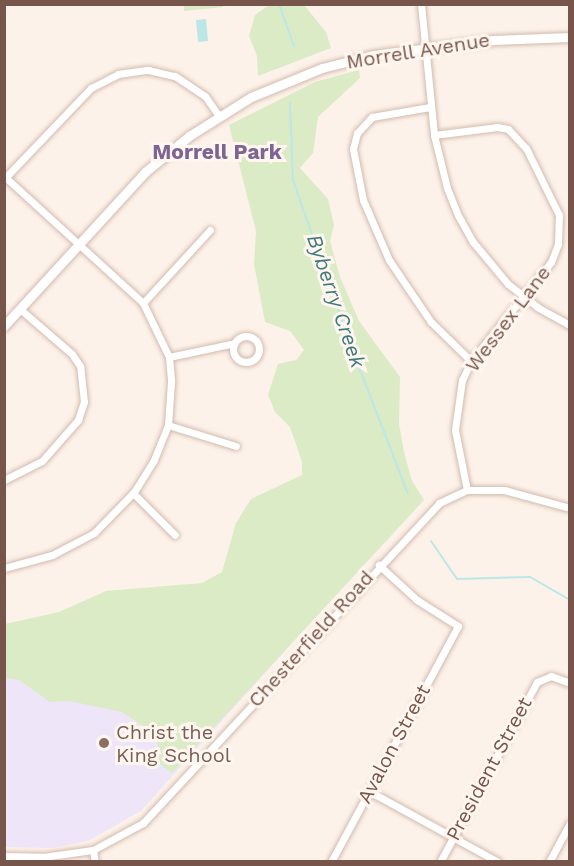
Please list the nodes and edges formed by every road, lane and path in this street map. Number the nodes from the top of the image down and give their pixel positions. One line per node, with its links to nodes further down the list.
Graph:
1 (421, 4): 3 (street)
2 (570, 37): 3 (street, Morrell Avenue)
3 (423, 47): 4 (street); 5 (street, Morrell Avenue)
4 (430, 107): 6 (street); 17 (street)
5 (219, 116): 7 (street); 9 (street, Morrell Avenue)
6 (434, 135): 10 (street); 10 (street, Wessex Lane)
7 (5, 178): 9 (street)
8 (210, 230): 11 (street)
9 (80, 243): 11 (street); 12 (street, Morrell Avenue)
10 (524, 297): 13 (street); 17 (street, Wessex Lane)
11 (143, 303): 16 (street)
12 (20, 309): 14 (street, Morrell Avenue); 20 (street)
13 (570, 325)
14 (4, 326)
15 (235, 343): 16 (street)
16 (169, 357): 18 (street)
17 (471, 361): 21 (street, Wessex Lane)
18 (168, 425): 19 (street); 22 (street)
19 (236, 446)
20 (4, 480)
21 (468, 490): 23 (street, Chesterfield Road); 25 (street, Chesterfield Road)
22 (133, 493): 24 (street); 26 (street)
23 (570, 508)
24 (175, 535)
25 (379, 565): 28 (street, Avalon Street); 31 (street, Chesterfield Road)
26 (4, 568)
27 (570, 683): 30 (street, President Street)
28 (369, 791): 30 (street); 34 (street, Avalon Street)
29 (570, 823): 37 (street)
30 (453, 837): 35 (street, President Street); 36 (street)
31 (93, 850): 32 (street, Chesterfield Road); 33 (street)
32 (6, 858)
33 (95, 861)
34 (331, 861)
35 (440, 861)
36 (498, 861)
37 (549, 861)

